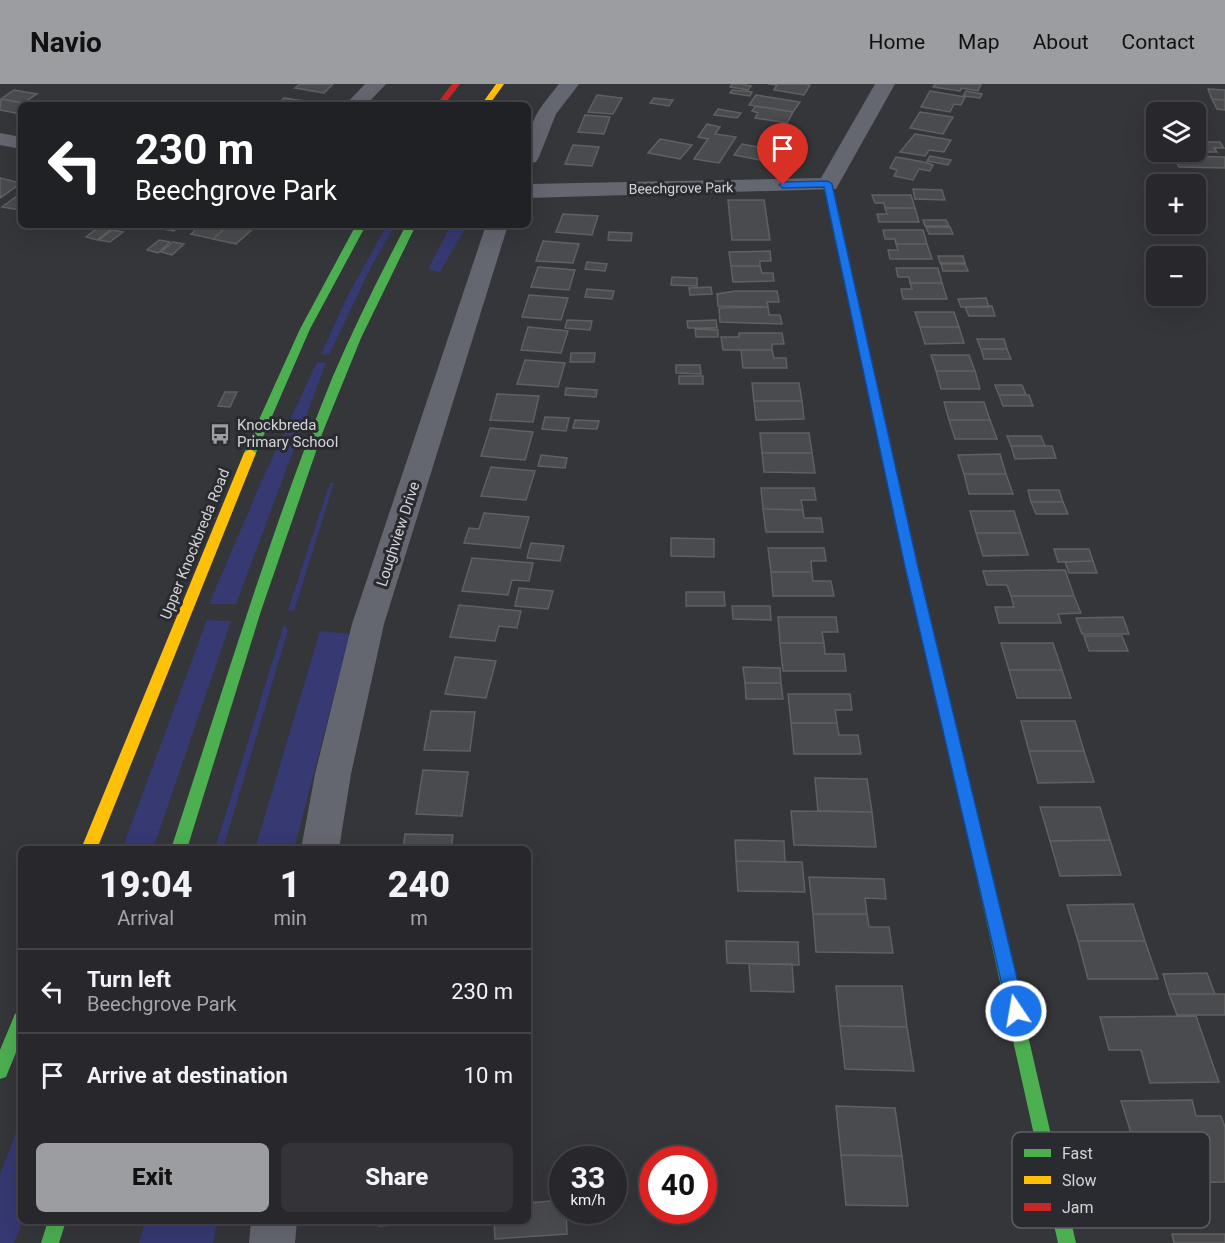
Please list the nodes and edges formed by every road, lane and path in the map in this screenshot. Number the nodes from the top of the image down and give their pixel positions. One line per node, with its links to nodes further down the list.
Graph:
1 (376, 84): 6 (street)
2 (456, 84): 7 (main road)
3 (500, 84): 8 (main road)
4 (569, 84): 11 (street)
5 (885, 84): 12 (street)
6 (358, 102)
7 (442, 102)
8 (487, 102)
9 (0, 139): 10 (street)
10 (18, 142)
11 (531, 150)
12 (828, 184): 13 (street, Beechgrove Park); 22 (main road)
13 (531, 191)
14 (359, 228): 17 (main road, Upper Knockbreda Road)
15 (410, 228): 18 (main road)
16 (496, 228): 19 (street, Loughview Drive)
17 (90, 846)
18 (180, 846)
19 (321, 846)
20 (18, 1026): 21 (main road)
21 (0, 1071)
22 (1043, 1132)
23 (56, 1224): 26 (main road)
24 (274, 1224): 27 (street)
25 (1064, 1228): 28 (main road)
26 (50, 1243)
27 (272, 1243)
28 (1067, 1243)

